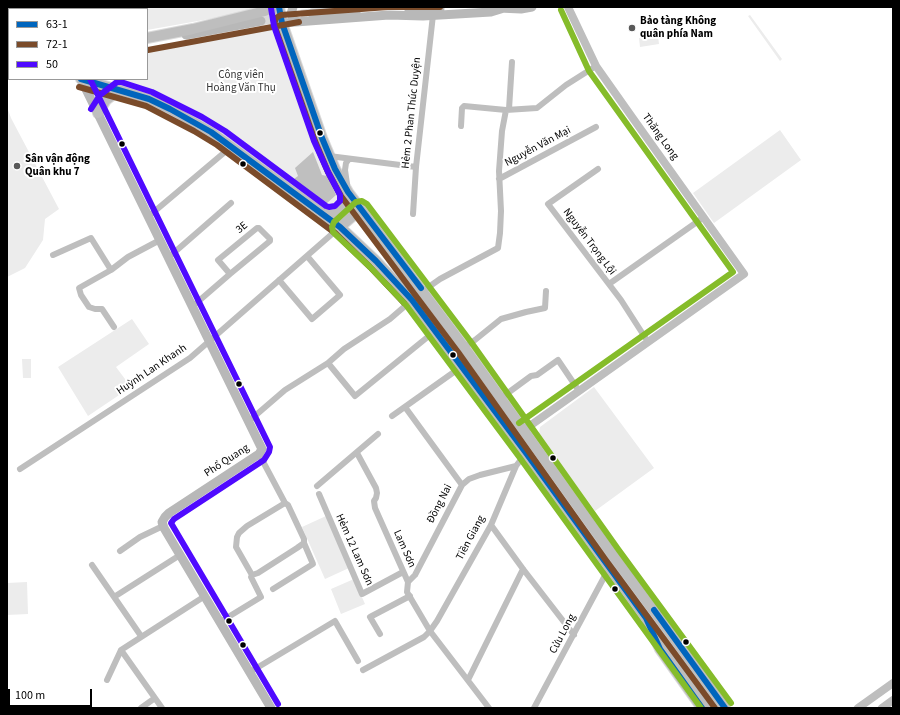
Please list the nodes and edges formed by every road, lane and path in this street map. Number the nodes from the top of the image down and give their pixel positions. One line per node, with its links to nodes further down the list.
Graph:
1 (272, 7): 12 (main road)
2 (279, 7): 11 (main road)
3 (292, 7): 10 (main road)
4 (532, 7): 6 (main road)
5 (568, 7): 15 (street, Thăng Long)
6 (504, 8): 7 (main road); 8 (main road)
7 (312, 13)
8 (433, 15): 10 (main road); 26 (street, Hẻm 2 Phan Thúc Duyện)
9 (261, 21): 13 (main road)
10 (296, 22): 11 (main road)
11 (282, 23): 24 (main road)
12 (148, 38)
13 (148, 42)
14 (512, 62): 19 (street)
15 (596, 66): 19 (street); 35 (street, Thăng Long)
16 (82, 80): 20 (main road, Phổ Quang)
17 (84, 80): 18 (main road)
18 (119, 90): 20 (main road); 23 (main road)
19 (508, 109): 21 (street); 28 (street)
20 (98, 113): 34 (main road, Phổ Quang)
21 (461, 126)
22 (596, 127): 28 (street, Nguyễn Văn Mại)
23 (232, 146): 32 (main road); 34 (street)
24 (330, 156): 25 (street); 29 (main road)
25 (348, 159): 26 (street); 29 (street)
26 (416, 167): 33 (street, Hẻm 2 Phan Thúc Duyện)
27 (598, 169): 44 (street, Nguyễn Trọng Lội)
28 (499, 179): 45 (street, Nguyễn Văn Mại)
29 (348, 192): 31 (main road); 32 (main road)
30 (231, 203): 40 (street)
31 (361, 209): 36 (main road); 45 (main road)
32 (322, 213): 36 (main road)
33 (413, 214)
34 (149, 216): 37 (main road, Phổ Quang)
35 (704, 217): 44 (street); 52 (street, Thăng Long)
36 (340, 227): 39 (street, Huỳnh Lan Khanh); 47 (main road)
37 (160, 240): 40 (main road, Phổ Quang); 41 (street)
38 (53, 255): 41 (street)
39 (307, 256): 43 (street, Huỳnh Lan Khanh); 43 (street)
40 (169, 257): 48 (main road, Phổ Quang)
41 (111, 270): 49 (street)
42 (230, 274): 42 (street, 3E); 48 (street, 3E)
43 (279, 280): 51 (street, Huỳnh Lan Khanh)
44 (608, 284): 52 (street, Nguyễn Trọng Lội)
45 (423, 291): 53 (main road)
46 (546, 291): 53 (street)
47 (412, 300): 50 (main road); 54 (street)
48 (193, 306): 51 (main road, Phổ Quang)
49 (114, 327)
50 (435, 331): 54 (street); 55 (main road)
51 (210, 340): 60 (main road, Phổ Quang); 67 (street, Huỳnh Lan Khanh)
52 (648, 342): 56 (street)
53 (464, 346): 57 (main road)
54 (328, 363): 60 (street)
55 (461, 367): 58 (street); 64 (main road)
56 (579, 391): 57 (street); 61 (street)
57 (501, 398): 61 (main road)
58 (405, 408): 59 (street); 68 (street)
59 (392, 416)
60 (249, 421): 65 (main road, Phổ Quang)
61 (524, 430): 109 (main road)
62 (378, 434): 63 (street)
63 (357, 453): 69 (street); 80 (street, Lam Sơn)
64 (526, 453): 66 (street, Tiền Giang); 78 (main road)
65 (259, 454): 71 (street); 73 (main road, Phổ Quang)
66 (516, 466): 68 (street, Đồng Nai); 72 (street, Tiền Giang)
67 (20, 469)
68 (462, 485): 82 (street, Đồng Nai)
69 (317, 486)
70 (319, 494): 80 (street, Hẻm 12 Lam Sơn)
71 (285, 503): 74 (street); 81 (street)
72 (491, 525): 79 (street); 89 (street, Tiền Giang)
73 (163, 526): 75 (street); 76 (main road)
74 (304, 543): 81 (street); 83 (street)
75 (120, 550)
76 (180, 555): 84 (main road); 86 (street)
77 (92, 566): 86 (street)
78 (609, 568): 87 (main road); 91 (street, Cửu Long)
79 (522, 569): 91 (street); 98 (street)
80 (403, 572): 82 (street, Lam Sơn)
81 (252, 575): 88 (street)
82 (408, 582): 85 (street, Lam Sơn)
83 (273, 589)
84 (205, 596): 88 (main road); 92 (street)
85 (410, 596): 89 (street, Lam Sơn); 90 (street)
86 (114, 597): 92 (street)
87 (646, 618): 107 (main road); 108 (street)
88 (220, 622): 96 (main road)
89 (430, 631): 95 (street, Tiền Giang); 98 (street, Lam Sơn)
90 (380, 634)
91 (574, 635): 106 (street, Cửu Long)
92 (141, 636): 93 (street)
93 (121, 650): 97 (street); 100 (street)
94 (358, 661): 96 (street)
95 (363, 670)
96 (250, 672): 104 (main road)
97 (107, 680)
98 (468, 680): 105 (street, Lam Sơn)
99 (893, 683): 110 (street)
100 (155, 698): 102 (street); 103 (street)
101 (893, 700): 111 (street)
102 (141, 708)
103 (162, 708)
104 (271, 708)
105 (489, 708)
106 (534, 708)
107 (702, 708)
108 (711, 708)
109 (725, 708)
110 (858, 708)
111 (882, 708)

